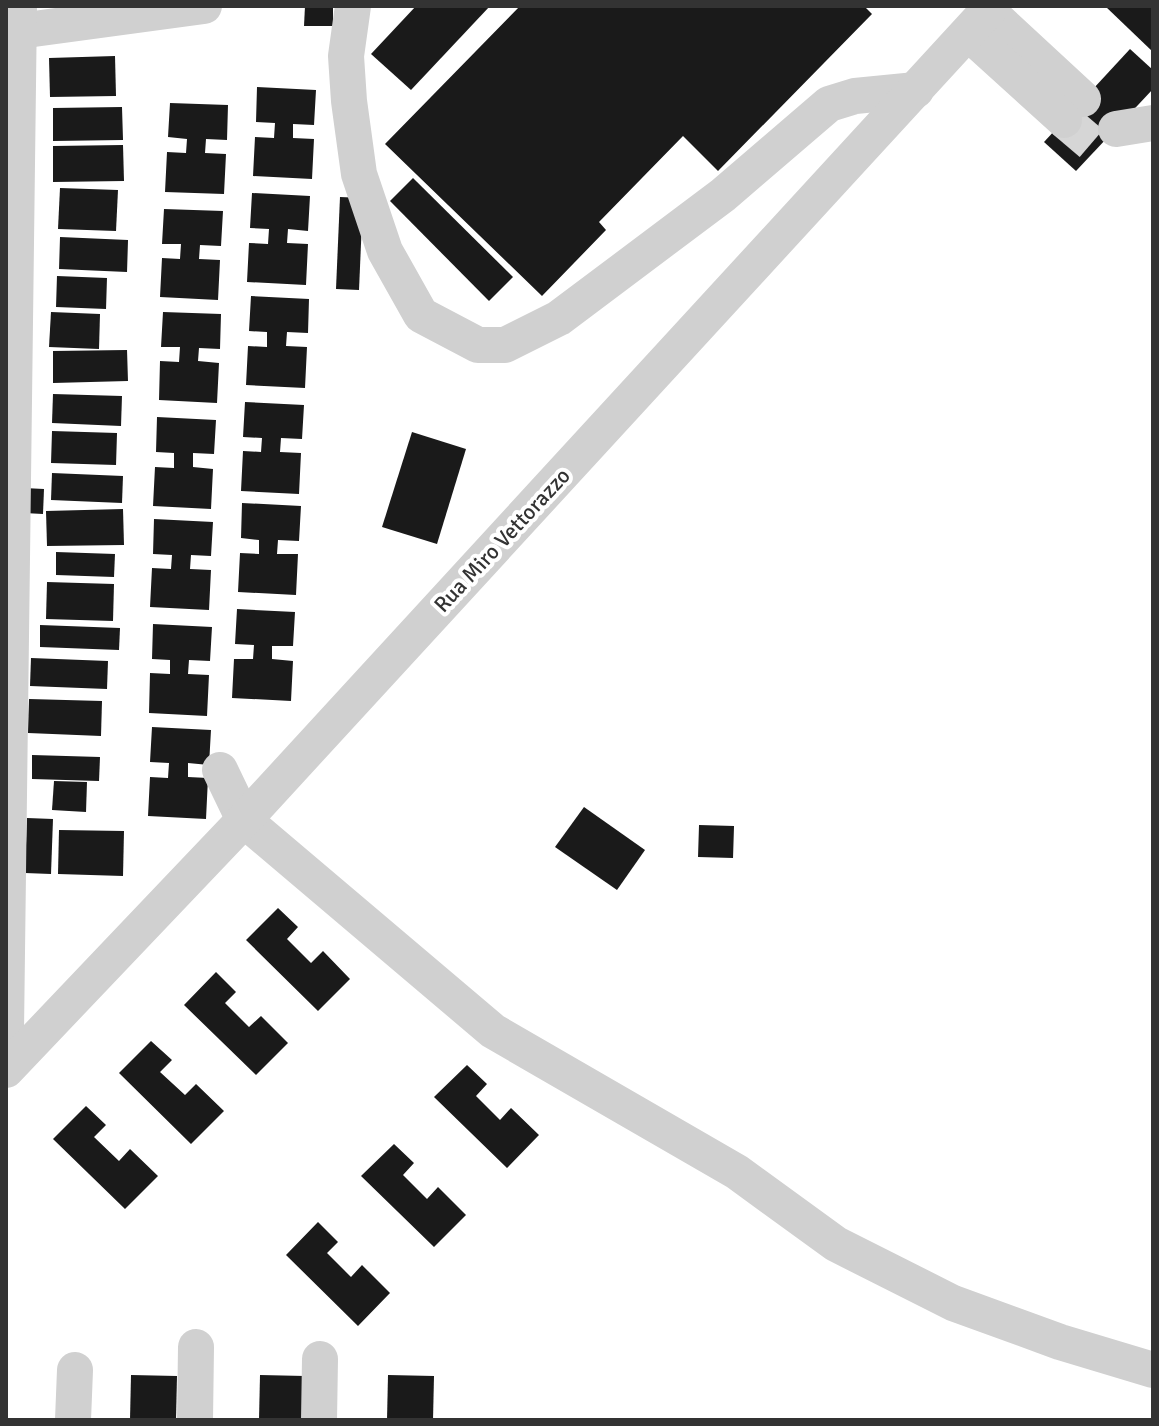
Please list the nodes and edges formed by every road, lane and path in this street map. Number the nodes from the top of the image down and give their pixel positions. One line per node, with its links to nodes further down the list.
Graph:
1 (204, 6): 4 (street)
2 (353, 6): 5 (street)
3 (983, 17): 5 (street, Rua Miro Vettorazzo); 6 (street)
4 (19, 19): 11 (street)
5 (916, 90): 10 (street, Rua Miro Vettorazzo)
6 (1074, 110)
7 (1153, 123): 8 (street)
8 (1116, 129)
9 (220, 770): 10 (street)
10 (244, 820): 12 (street, Rua Miro Vettorazzo); 16 (street)
11 (6, 1031)
12 (6, 1070)
13 (196, 1347): 18 (street)
14 (320, 1359): 19 (street)
15 (75, 1370): 17 (street)
16 (1153, 1370)
17 (73, 1420)
18 (195, 1420)
19 (319, 1420)

